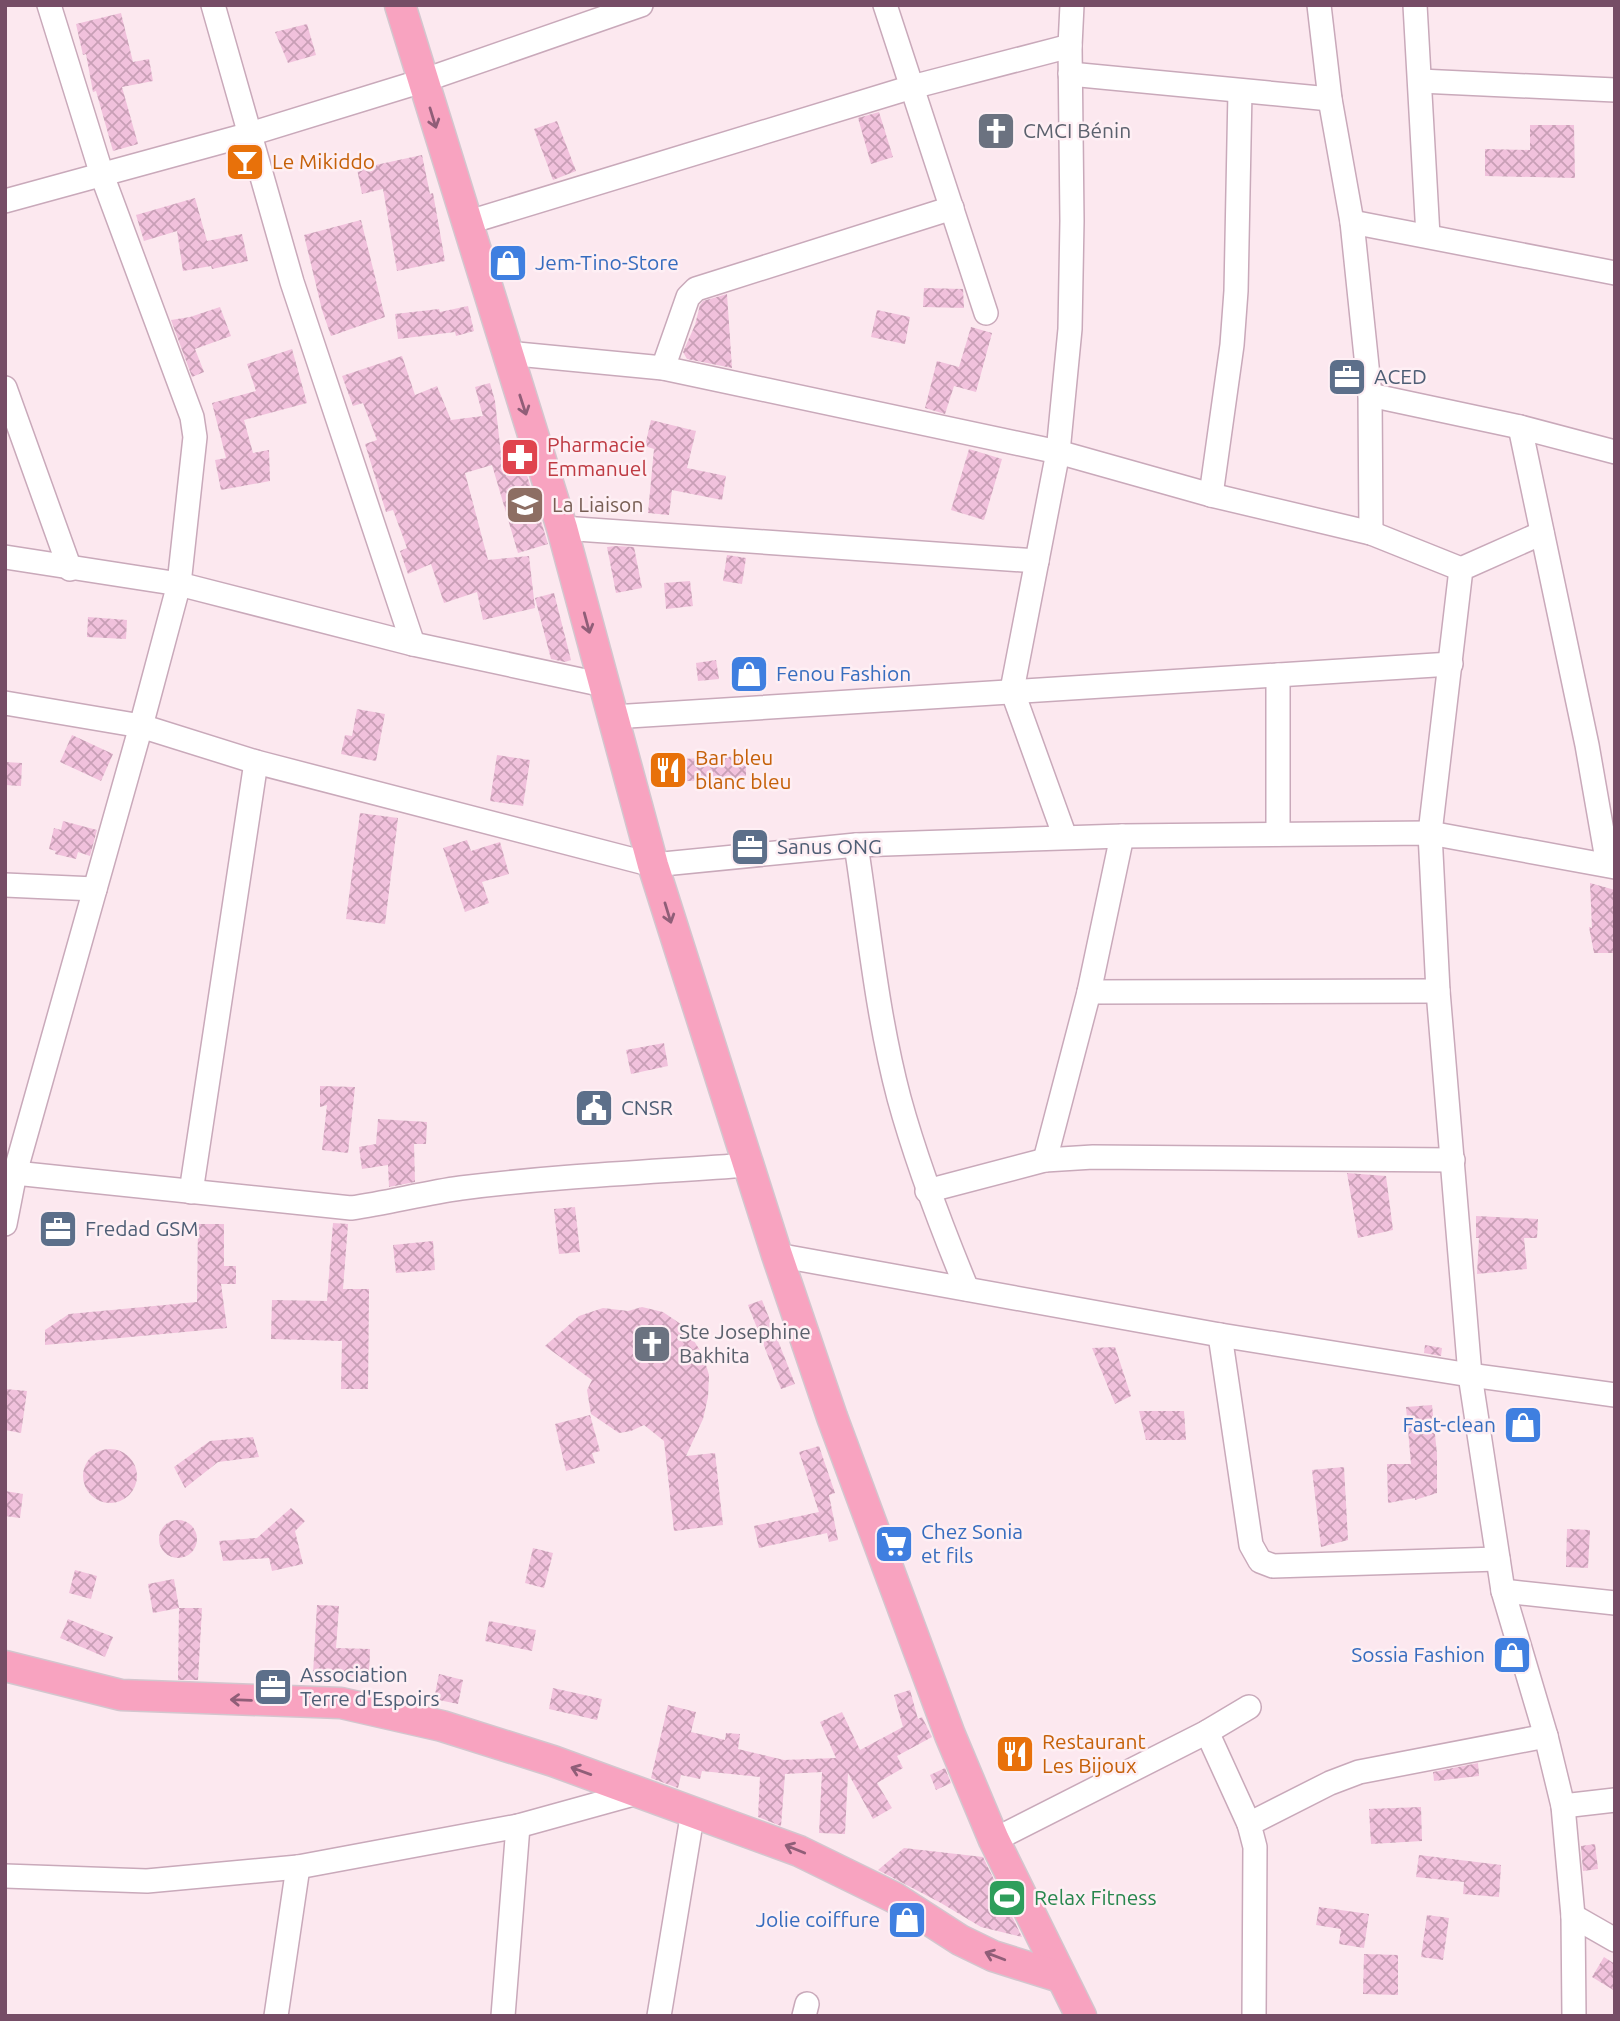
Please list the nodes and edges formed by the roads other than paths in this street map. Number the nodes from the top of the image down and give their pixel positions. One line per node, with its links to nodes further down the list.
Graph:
1 (49, 5): 19 (street)
2 (213, 5): 18 (street)
3 (400, 5): 12 (main road)
4 (641, 5): 9 (street)
5 (885, 5): 14 (street)
6 (1072, 5): 10 (street)
7 (1319, 5): 17 (street)
8 (1415, 5): 13 (street)
9 (582, 14): 12 (street)
10 (1070, 46): 11 (street); 14 (street)
11 (1070, 74): 16 (street); 32 (street)
12 (422, 81): 18 (street); 23 (main road, one-way to 23)
13 (1420, 81): 15 (street); 24 (street)
14 (912, 87): 21 (street); 23 (street)
15 (1615, 90)
16 (1240, 91): 17 (street); 34 (street)
17 (1330, 99): 22 (street)
18 (250, 134): 19 (street); 43 (street)
19 (102, 175): 20 (street); 42 (street)
20 (5, 201)
21 (951, 208): 26 (street); 28 (street)
22 (1352, 222): 24 (street); 30 (street)
23 (466, 223): 27 (main road)
24 (1428, 236): 25 (street)
25 (1615, 273)
26 (986, 313)
27 (507, 353): 28 (street); 35 (main road, one-way to 35)
28 (663, 368): 32 (street)
29 (6, 391): 40 (street)
30 (1370, 395): 31 (street); 36 (street)
31 (1520, 427): 33 (street); 37 (street)
32 (1058, 452): 34 (street); 39 (street)
33 (1615, 452)
34 (1211, 495): 36 (street)
35 (562, 528): 39 (street); 46 (main road, one-way to 46)
36 (1371, 533): 41 (street)
37 (1542, 533): 41 (street); 58 (street)
38 (5, 558): 40 (street)
39 (1037, 561): 47 (street)
40 (70, 569): 42 (street)
41 (1461, 569): 44 (street)
42 (179, 584): 43 (street); 50 (street)
43 (413, 644): 46 (street)
44 (1451, 664): 45 (street); 52 (street)
45 (1278, 675): 47 (street); 53 (street)
46 (604, 685): 49 (main road)
47 (1012, 690): 49 (street); 55 (street)
48 (5, 703): 50 (street)
49 (613, 717): 57 (main road)
50 (141, 726): 51 (street); 60 (street)
51 (256, 762): 57 (street); 68 (street)
52 (1430, 833): 53 (street); 58 (street); 61 (street)
53 (1279, 834): 54 (street)
54 (1122, 836): 55 (street); 62 (street)
55 (1065, 837): 56 (street)
56 (856, 845): 57 (street); 67 (street)
57 (653, 864): 65 (main road, one-way to 65)
58 (1611, 866)
59 (5, 885): 60 (street)
60 (95, 889): 66 (street)
61 (1438, 991): 62 (street); 64 (street)
62 (1089, 992): 63 (street)
63 (1045, 1160): 64 (street); 67 (street)
64 (1453, 1160): 73 (street)
65 (748, 1165): 68 (street); 70 (main road)
66 (15, 1173): 68 (street); 69 (street)
67 (927, 1191): 71 (street)
68 (191, 1192)
69 (5, 1224)
70 (777, 1255): 71 (street); 88 (main road)
71 (967, 1289): 72 (street)
72 (1220, 1335): 73 (street); 75 (street)
73 (1470, 1375): 74 (street); 75 (street)
74 (1615, 1395)
75 (1498, 1559): 76 (street)
76 (1503, 1591): 77 (street); 81 (street)
77 (1615, 1603)
78 (5, 1666): 82 (main road, one-way to 78)
79 (1249, 1707): 80 (street)
80 (1207, 1732): 86 (street); 88 (street)
81 (1546, 1736): 84 (street); 86 (street)
82 (641, 1792): 85 (main road); 87 (street)
83 (1615, 1800): 84 (street)
84 (1563, 1806): 91 (street)
85 (693, 1811): 93 (main road, one-way to 85); 96 (street)
86 (1249, 1824): 98 (street)
87 (518, 1826): 89 (street); 95 (street)
88 (994, 1840): 93 (main road)
89 (298, 1867): 90 (street); 94 (street)
90 (5, 1876)
91 (1573, 1916): 92 (street); 99 (street)
92 (1615, 1940)
93 (1060, 1977): 97 (main road)
94 (276, 2016)
95 (503, 2016)
96 (659, 2016)
97 (1082, 2016)
98 (1254, 2016)
99 (1574, 2016)

